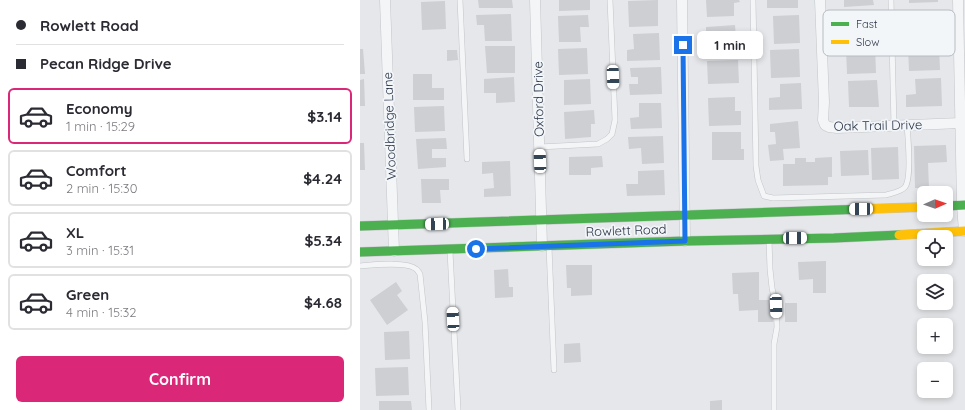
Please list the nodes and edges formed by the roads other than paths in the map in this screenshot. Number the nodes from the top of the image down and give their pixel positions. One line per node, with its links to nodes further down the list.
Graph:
1 (385, 0): 23 (street, Woodbridge Lane)
2 (460, 0): 16 (lane)
3 (535, 0): 15 (street, Oxford Drive)
4 (610, 0): 15 (lane)
5 (682, 0): 20 (street)
6 (753, 0): 13 (lane)
7 (820, 0): 14 (street, Oak Trail Drive)
8 (891, 0): 10 (lane)
9 (958, 0): 12 (street)
10 (891, 10)
11 (892, 56): 14 (lane)
12 (961, 123): 13 (street, Oak Trail Drive); 17 (street)
13 (907, 125): 14 (street, Oak Trail Drive)
14 (894, 126)
15 (539, 147): 21 (street, Oxford Drive)
16 (467, 159)
17 (964, 205): 18 (main road); 24 (street)
18 (953, 206)
19 (917, 207): 20 (main road, Rowlett Road)
20 (685, 216): 21 (main road, Rowlett Road); 26 (street)
21 (541, 220): 23 (main road, Rowlett Road); 27 (street, Oxford Drive)
22 (360, 226): 23 (main road, Rowlett Road)
23 (393, 226): 29 (street, Woodbridge Lane)
24 (965, 231): 25 (main road, Rowlett Road)
25 (769, 239): 26 (main road, Rowlett Road); 35 (lane)
26 (685, 241): 27 (main road, Rowlett Road)
27 (545, 246): 28 (main road, Rowlett Road); 32 (lane)
28 (450, 250): 29 (main road, Rowlett Road); 34 (lane)
29 (394, 251): 30 (main road, Rowlett Road)
30 (360, 252)
31 (360, 266): 33 (lane)
32 (554, 370)
33 (429, 410)
34 (458, 410)
35 (774, 410)

